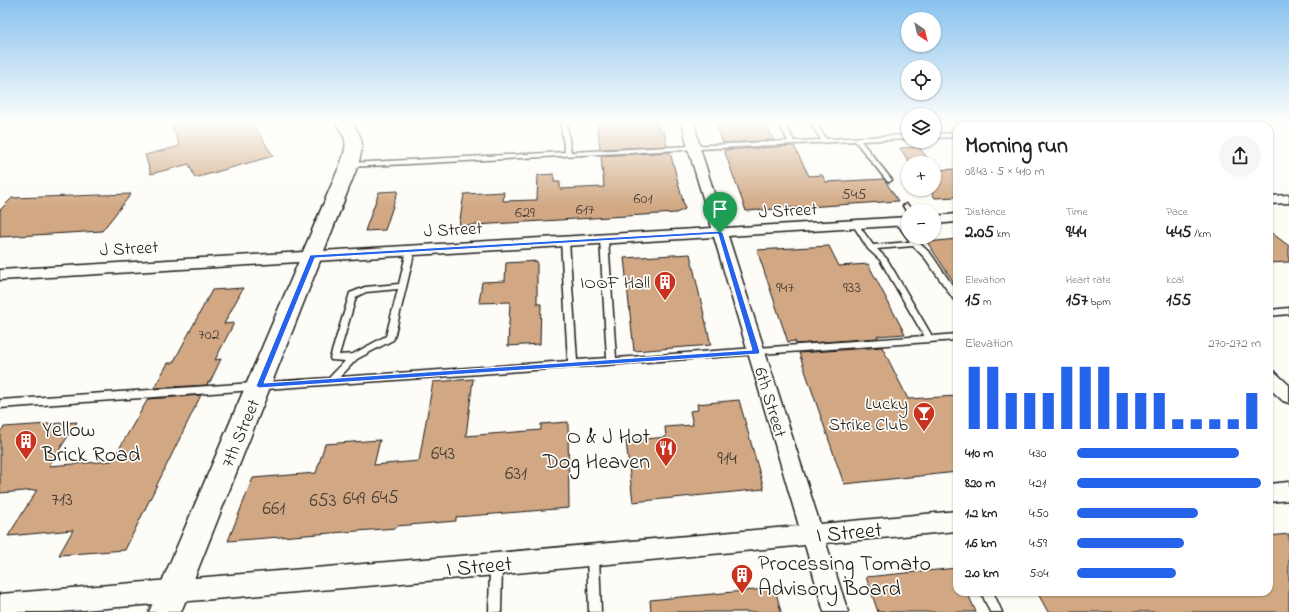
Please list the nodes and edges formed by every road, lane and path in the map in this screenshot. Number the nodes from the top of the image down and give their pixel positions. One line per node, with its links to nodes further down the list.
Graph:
1 (353, 151): 7 (street, 7th Street)
2 (568, 151): 6 (lane)
3 (640, 151): 6 (lane)
4 (695, 151): 15 (street, 6th Street)
5 (865, 151): 8 (lane)
6 (568, 154): 7 (lane)
7 (349, 165): 21 (street, 7th Street)
8 (889, 180)
9 (1289, 199): 10 (street)
10 (1273, 200)
11 (953, 218): 12 (street)
12 (941, 219)
13 (901, 222): 14 (street, J Street)
14 (856, 225): 15 (street, J Street); 19 (lane)
15 (720, 233): 16 (street, J Street); 29 (street, 6th Street)
16 (604, 239): 17 (street, J Street); 31 (lane)
17 (565, 242): 20 (street, J Street); 32 (lane)
18 (915, 244): 19 (lane); 24 (lane)
19 (871, 248): 28 (lane)
20 (410, 250): 21 (street, J Street); 23 (lane)
21 (312, 256): 22 (street, J Street); 35 (street, 7th Street)
22 (0, 275)
23 (402, 286): 30 (lane); 30 (lane)
24 (953, 292)
25 (1289, 311): 26 (lane)
26 (1273, 313)
27 (953, 337): 28 (lane)
28 (930, 339): 29 (lane)
29 (756, 352): 31 (lane); 41 (street, 6th Street)
30 (354, 357): 33 (lane)
31 (612, 361): 32 (lane)
32 (573, 364): 33 (lane)
33 (331, 381): 35 (lane)
34 (1273, 381): 36 (street)
35 (259, 386): 37 (lane); 45 (street, 7th Street)
36 (1289, 396)
37 (0, 404)
38 (1289, 491): 39 (street)
39 (1273, 492)
40 (953, 523): 41 (street, I Street)
41 (812, 534): 42 (street, I Street); 49 (street, 6th Street)
42 (592, 555): 43 (street, I Street); 48 (lane)
43 (496, 564): 45 (street, I Street); 47 (lane)
44 (989, 596): 50 (lane)
45 (170, 601): 46 (street, I Street)
46 (0, 606)
47 (495, 612)
48 (596, 612)
49 (836, 612)
50 (996, 612)

